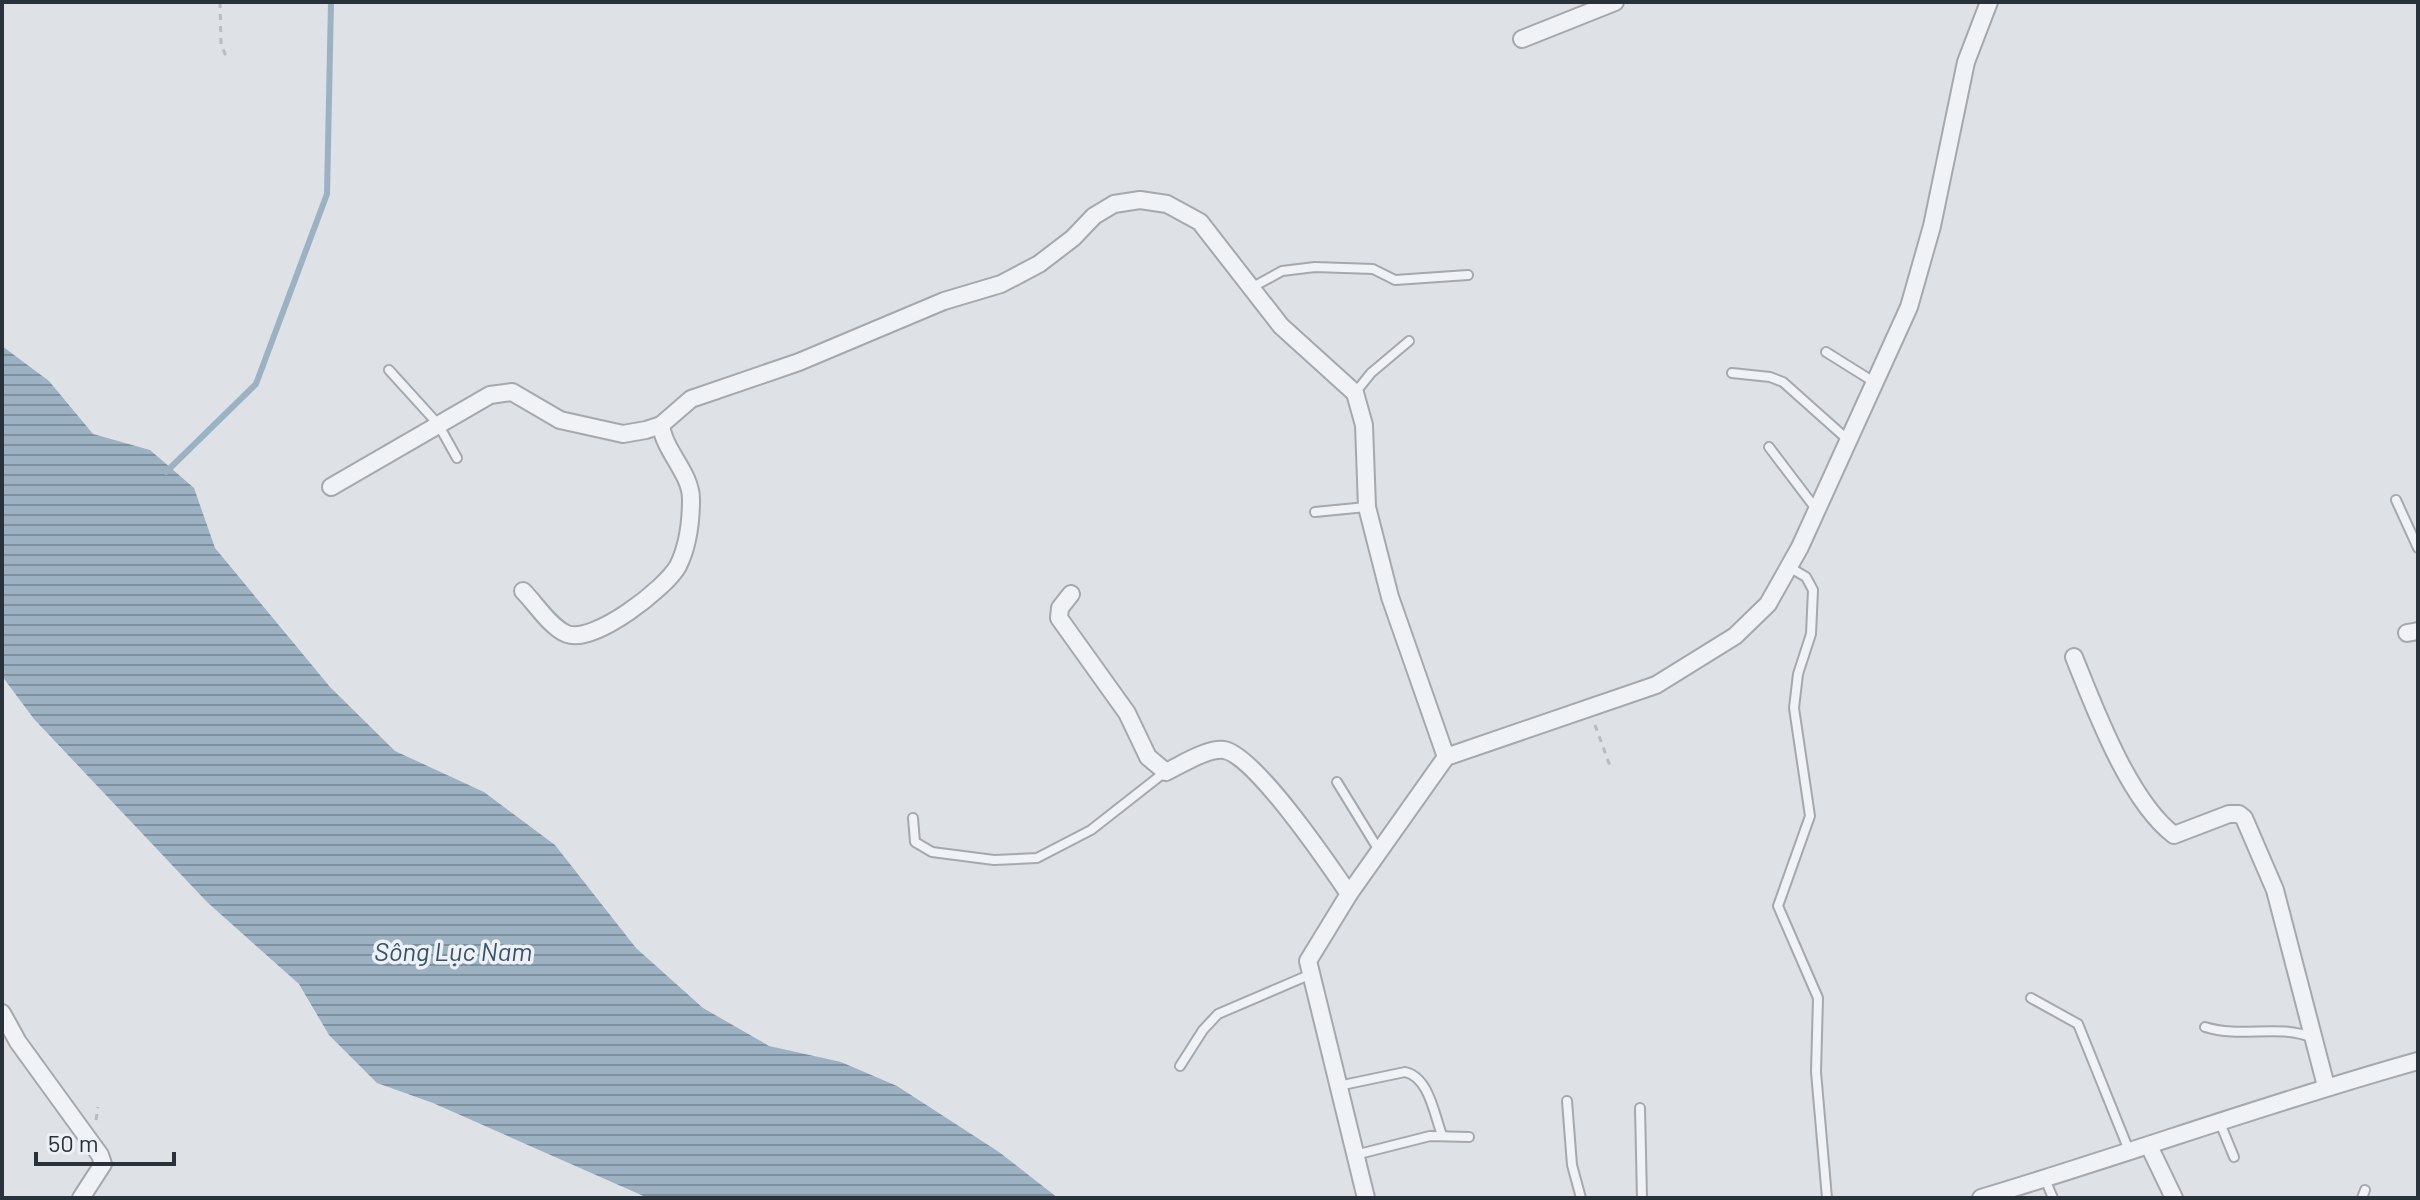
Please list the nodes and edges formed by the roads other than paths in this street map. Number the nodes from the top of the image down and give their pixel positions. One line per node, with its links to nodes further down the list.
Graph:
1 (1615, 2): 3 (street)
2 (1989, 2): 10 (street)
3 (1522, 39)
4 (1468, 275): 5 (lane)
5 (1251, 288): 11 (street); 13 (street)
6 (1409, 341): 11 (lane)
7 (1826, 352): 10 (lane)
8 (389, 370): 12 (lane)
9 (1732, 373): 14 (lane)
10 (1874, 382): 14 (street)
11 (1355, 393): 19 (street)
12 (438, 424): 13 (street); 16 (lane); 17 (street)
13 (661, 425): 24 (street)
14 (1849, 440): 20 (street)
15 (1769, 447): 20 (lane)
16 (457, 458)
17 (331, 487)
18 (2396, 500): 22 (lane)
19 (1367, 507): 21 (lane); 27 (street)
20 (1816, 509): 23 (street)
21 (1315, 512)
22 (2418, 548)
23 (1789, 566): 27 (street); 56 (lane)
24 (523, 591)
25 (1071, 594): 28 (street)
26 (2074, 657): 37 (street)
27 (1446, 757): 31 (street)
28 (1166, 772): 30 (lane); 32 (street)
29 (1337, 782): 31 (lane)
30 (913, 818)
31 (1380, 852): 32 (street)
32 (1349, 894): 33 (street)
33 (1309, 975): 39 (lane); 40 (street)
34 (2031, 998): 48 (lane)
35 (2, 1013): 52 (street)
36 (2205, 1027): 37 (lane)
37 (2315, 1038): 41 (street)
38 (2418, 1061): 41 (street)
39 (1180, 1066)
40 (1338, 1086): 45 (lane); 49 (street)
41 (2326, 1086): 44 (street)
42 (1567, 1101): 54 (lane)
43 (1640, 1108): 55 (lane)
44 (2220, 1123): 47 (street); 50 (lane)
45 (1442, 1135): 46 (lane); 49 (lane)
46 (1469, 1137)
47 (2150, 1148): 48 (street); 59 (street)
48 (2130, 1154): 51 (street)
49 (1354, 1155): 53 (street)
50 (2234, 1157)
51 (2045, 1179): 57 (street); 58 (lane)
52 (81, 1198)
53 (1366, 1198)
54 (1581, 1198)
55 (1642, 1198)
56 (1827, 1198)
57 (1981, 1198)
58 (2053, 1198)
59 (2174, 1198)

